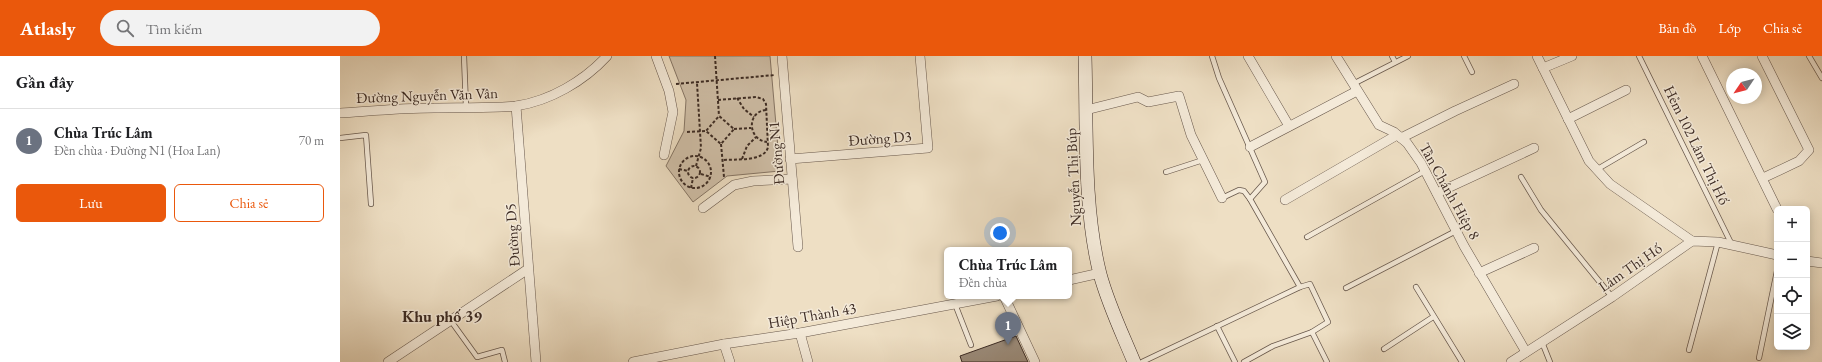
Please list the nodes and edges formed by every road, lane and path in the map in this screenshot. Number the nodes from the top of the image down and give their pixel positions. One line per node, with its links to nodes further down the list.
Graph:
1 (464, 56): 34 (lane)
2 (607, 56): 33 (street, Đường Nguyễn Văn Vân)
3 (656, 56): 28 (street)
4 (715, 56): 25 (path)
5 (782, 56): 23 (street, Đường N1)
6 (920, 56): 57 (street, Đường D3)
7 (1085, 56): 36 (street, Nguyễn Thị Búp)
8 (1212, 56): 53 (lane)
9 (1248, 56): 41 (street)
10 (1336, 56): 29 (street, Tân Chánh Hiệp 8)
11 (1392, 56): 20 (lane)
12 (1408, 56): 20 (lane)
13 (1464, 56): 22 (lane)
14 (1537, 56): 21 (street)
15 (1572, 56): 21 (street)
16 (1639, 56): 86 (lane, Hẻm 102 Lâm Thị Hố)
17 (1702, 56): 72 (street)
18 (1762, 56): 72 (street)
19 (1809, 56): 24 (lane)
20 (1395, 62): 29 (lane)
21 (1543, 68): 40 (street)
22 (1472, 72)
23 (784, 75): 25 (path); 57 (street, Đường N1)
24 (1822, 78)
25 (716, 81): 26 (path); 32 (path)
26 (697, 83): 28 (path); 46 (path)
27 (1514, 84): 47 (street)
28 (667, 85): 55 (street)
29 (1355, 88): 41 (street); 47 (street, Tân Chánh Hiệp 8)
30 (1626, 90): 40 (street)
31 (736, 98): 32 (path); 35 (path); 39 (path)
32 (718, 100): 38 (path)
33 (516, 106): 34 (street, Đường Nguyễn Văn Vân); 92 (street, Đường D5)
34 (466, 107): 37 (street, Đường Nguyễn Văn Vân)
35 (766, 110): 39 (path); 50 (path)
36 (1086, 110): 60 (street); 94 (street, Nguyễn Thị Búp)
37 (340, 113)
38 (719, 116): 43 (path); 44 (path)
39 (754, 117): 42 (path)
40 (1568, 119): 63 (street)
41 (1289, 126): 53 (street)
42 (751, 128): 43 (path); 48 (path)
43 (734, 129): 52 (path)
44 (706, 131): 46 (path); 52 (path)
45 (687, 132): 46 (path)
46 (700, 132): 56 (path)
47 (1399, 136): 65 (street, Tân Chánh Hiệp 8); 78 (street)
48 (756, 137): 50 (path); 58 (path)
49 (340, 138): 79 (lane)
50 (768, 142): 58 (path)
51 (1644, 142): 63 (lane)
52 (721, 144): 59 (path)
53 (1250, 147): 77 (lane)
54 (1534, 148): 75 (street)
55 (664, 155)
56 (699, 157): 61 (path); 62 (path); 68 (path)
57 (790, 158): 73 (street, Đường N1)
58 (742, 159): 59 (path)
59 (722, 160): 69 (path)
60 (1203, 160): 66 (lane); 76 (street)
61 (696, 166): 64 (path); 67 (path)
62 (679, 169): 64 (path); 74 (path)
63 (1596, 170): 84 (street)
64 (688, 171): 71 (path)
65 (1425, 171): 75 (street, Tân Chánh Hiệp 8); 83 (lane)
66 (1166, 172)
67 (701, 174): 68 (path); 71 (path)
68 (711, 177): 74 (path)
69 (724, 177)
70 (1521, 177): 100 (lane)
71 (693, 178): 74 (path)
72 (1763, 178): 80 (street)
73 (792, 179): 81 (street); 87 (street, Đường N1)
74 (691, 188)
75 (1436, 193): 82 (street, Tân Chánh Hiệp 8)
76 (1222, 198): 77 (lane)
77 (1250, 199): 97 (lane)
78 (1285, 200)
79 (371, 204)
80 (1776, 206)
81 (703, 208)
82 (1456, 230): 93 (street, Tân Chánh Hiệp 8); 99 (lane)
83 (1307, 237)
84 (1692, 241): 85 (street); 100 (street, Lâm Thị Hố)
85 (1718, 242): 86 (street); 113 (lane)
86 (1732, 244): 89 (street)
87 (798, 248)
88 (1534, 248): 93 (street)
89 (1774, 254)
90 (1810, 261): 91 (street)
91 (1822, 263)
92 (528, 269): 105 (street); 118 (street, Đường D5)
93 (1479, 273): 114 (street, Tân Chánh Hiệp 8)
94 (1100, 274): 96 (street); 123 (street, Nguyễn Thị Búp)
95 (1776, 278): 115 (lane)
96 (1072, 279)
97 (1300, 287): 106 (lane); 107 (lane)
98 (1416, 287): 104 (lane)
99 (1346, 288)
100 (1612, 297): 109 (street, Lâm Thị Hố)
101 (979, 299): 103 (street, Hiệp Thành 43)
102 (1005, 299): 122 (street)
103 (954, 303): 108 (street, Hiệp Thành 43); 111 (lane)
104 (1433, 317): 112 (lane); 128 (lane)
105 (451, 321): 116 (street); 117 (lane)
106 (1217, 326): 124 (lane); 125 (lane)
107 (1312, 332): 126 (lane); 127 (lane)
108 (800, 333): 110 (street, Hiệp Thành 43); 121 (street)
109 (1542, 342): 114 (street, Lâm Thị Hố); 130 (lane)
110 (724, 344): 119 (street, Hiệp Thành 43); 120 (street)
111 (971, 345)
112 (1384, 349)
113 (1689, 350)
114 (1526, 352): 129 (street, Lâm Thị Hố)
115 (1759, 358)
116 (388, 362)
117 (505, 362)
118 (536, 362)
119 (633, 362)
120 (730, 362)
121 (808, 362)
122 (1035, 362)
123 (1134, 362)
124 (1142, 362)
125 (1235, 362)
126 (1244, 362)
127 (1327, 362)
128 (1462, 362)
129 (1511, 362)
130 (1550, 362)

